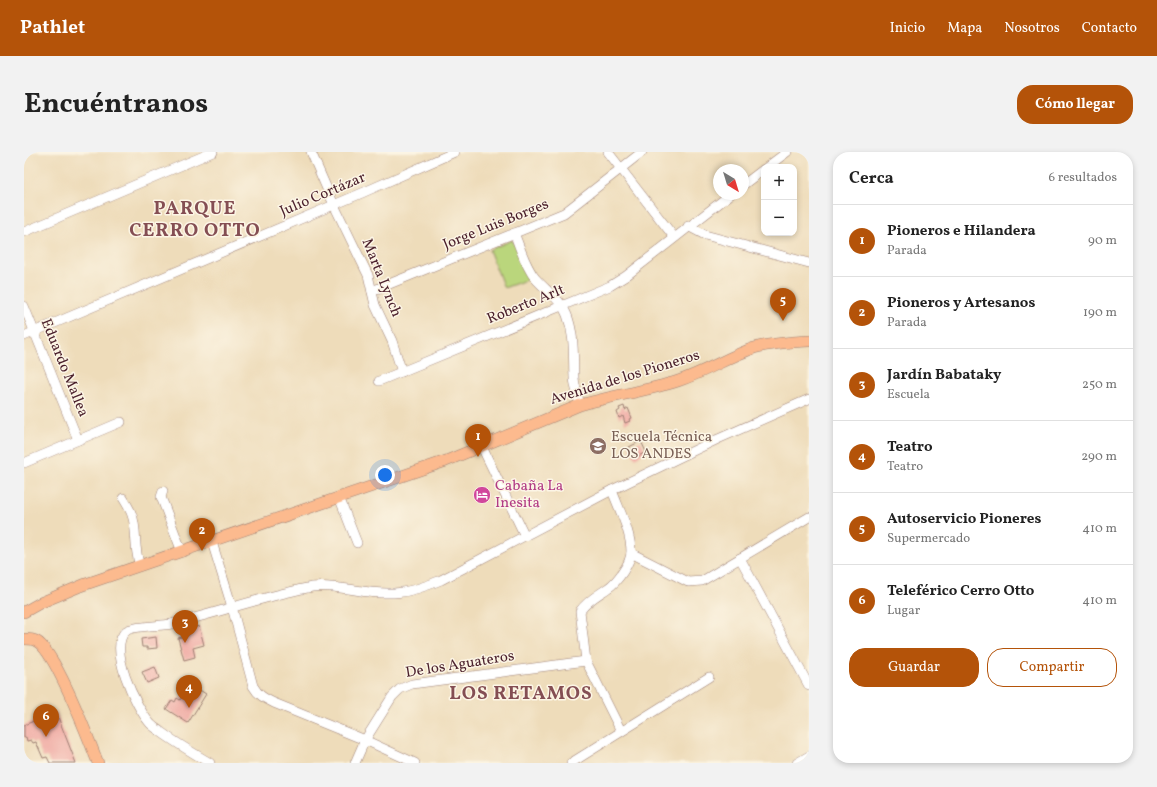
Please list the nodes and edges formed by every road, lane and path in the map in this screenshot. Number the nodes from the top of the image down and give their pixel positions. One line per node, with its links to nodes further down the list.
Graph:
1 (213, 152): 14 (street)
2 (311, 152): 12 (street, Marta Lynch)
3 (455, 152): 12 (street, Julio Cortázar)
4 (608, 152): 8 (street)
5 (642, 152): 8 (street, Jorge Luis Borges)
6 (787, 152): 7 (street)
7 (771, 164)
8 (621, 168): 15 (street, Jorge Luis Borges); 16 (street)
9 (761, 172): 10 (street)
10 (749, 181)
11 (723, 200): 13 (street, Roberto Arlt)
12 (334, 205): 18 (street, Marta Lynch); 21 (street, Julio Cortázar)
13 (688, 226): 16 (street, Roberto Arlt); 17 (street)
14 (24, 232)
15 (514, 233): 18 (street, Jorge Luis Borges); 19 (street)
16 (674, 237): 19 (street, Roberto Arlt)
17 (809, 263)
18 (372, 291): 24 (street, Marta Lynch)
19 (562, 305): 24 (street, Roberto Arlt); 27 (street)
20 (24, 306): 21 (street, Eduardo Mallea)
21 (34, 331): 22 (street, Julio Cortázar); 29 (street, Eduardo Mallea)
22 (24, 336)
23 (809, 341): 27 (main road, Avenida de los Pioneros)
24 (402, 372): 25 (street, Roberto Arlt)
25 (379, 381)
26 (809, 400): 32 (street)
27 (580, 405): 30 (main road, Avenida de los Pioneros)
28 (121, 422): 29 (street)
29 (78, 440): 31 (street)
30 (482, 446): 34 (main road, Avenida de los Pioneros); 37 (street)
31 (24, 463)
32 (612, 490): 37 (street); 41 (street)
33 (163, 491): 40 (street)
34 (339, 497): 38 (main road, Avenida de los Pioneros); 39 (street)
35 (123, 498): 43 (street)
36 (809, 516): 42 (street)
37 (524, 536): 44 (street)
38 (212, 542): 40 (main road, Avenida de los Pioneros); 44 (street)
39 (357, 543)
40 (182, 552): 43 (main road, Avenida de los Pioneros)
41 (631, 554): 42 (street); 47 (street)
42 (740, 558): 49 (street)
43 (140, 566): 45 (main road, Avenida de los Pioneros)
44 (232, 607): 51 (street); 54 (street)
45 (24, 612)
46 (24, 640): 53 (main road)
47 (586, 661): 50 (street); 51 (street, De los Aguateros)
48 (709, 677): 50 (street)
49 (809, 686)
50 (621, 731): 57 (street)
51 (365, 740): 55 (street, De los Aguateros); 56 (street)
52 (809, 756): 58 (street)
53 (98, 763)
54 (210, 763)
55 (355, 763)
56 (415, 763)
57 (571, 763)
58 (797, 763)

